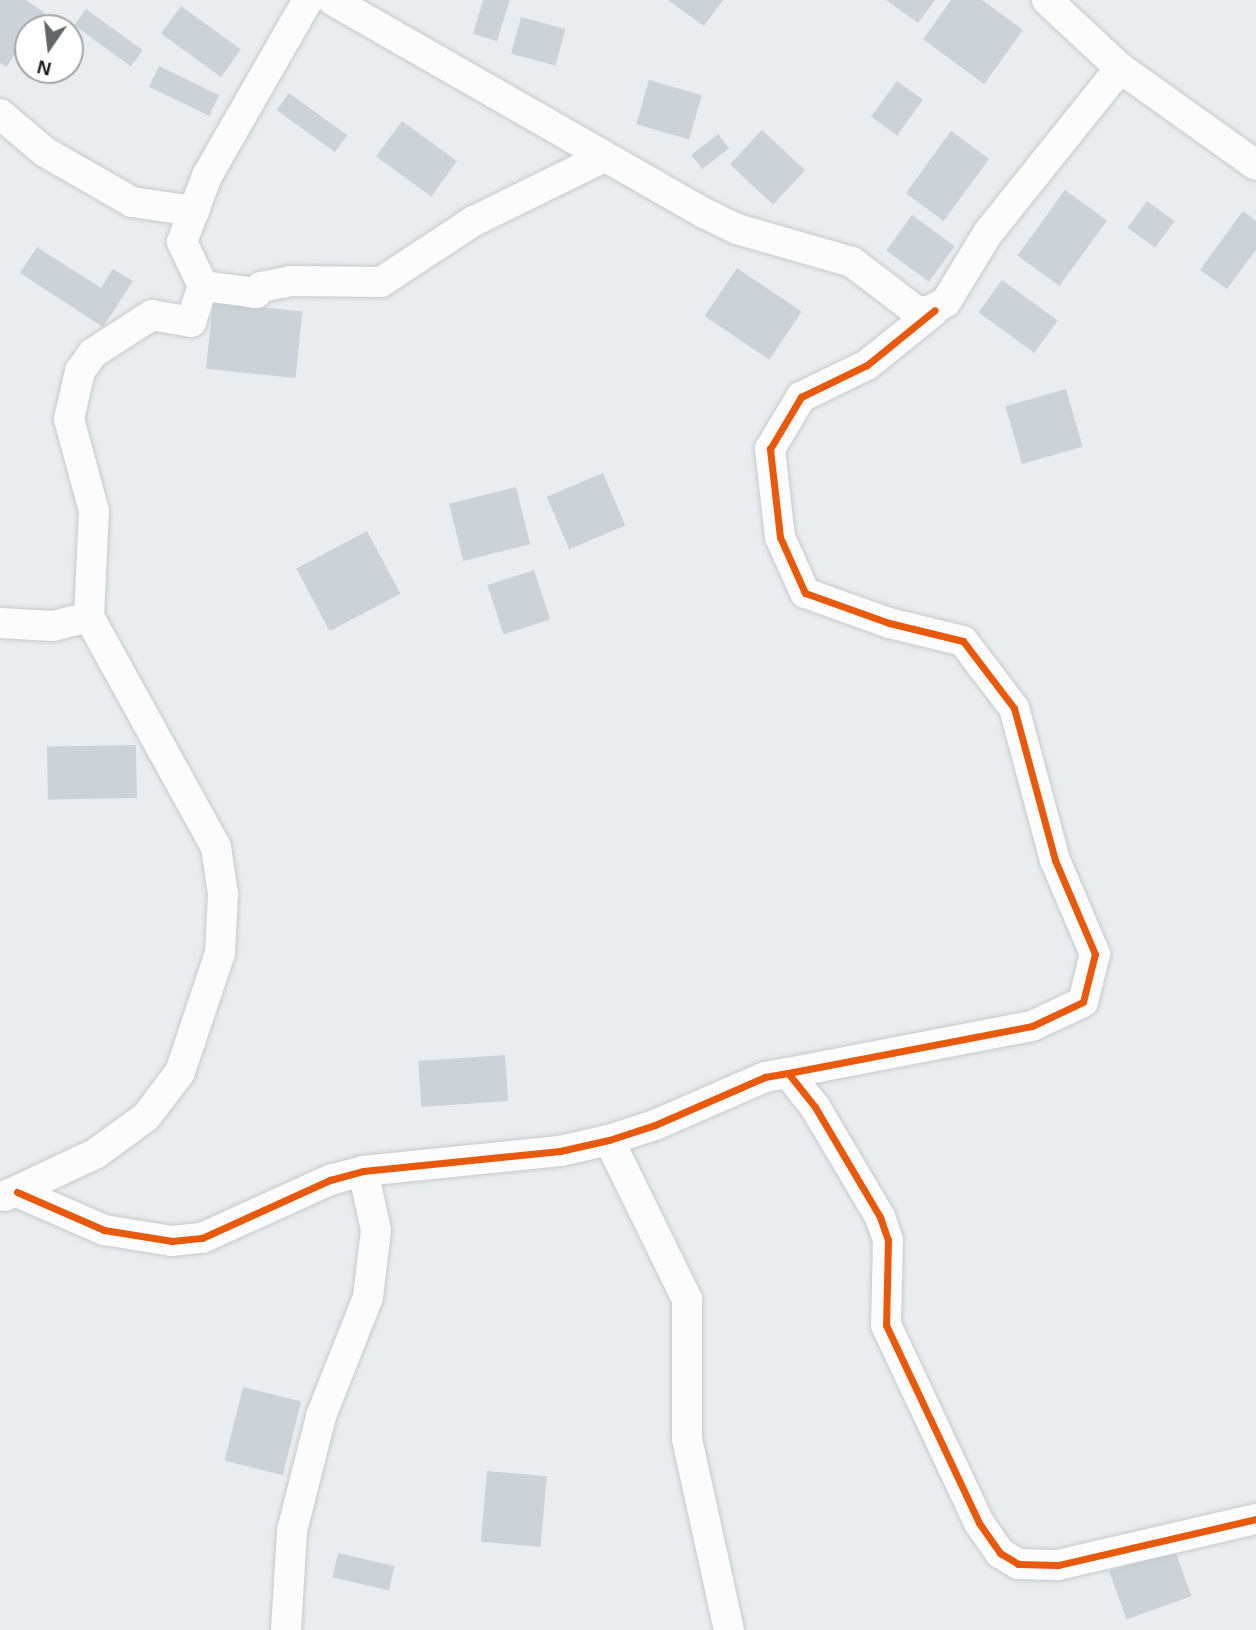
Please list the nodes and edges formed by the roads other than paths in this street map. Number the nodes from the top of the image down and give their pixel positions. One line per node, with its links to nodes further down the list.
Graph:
1 (308, 0): 8 (street)
2 (332, 0): 6 (street)
3 (1046, 0): 4 (street)
4 (1120, 68): 7 (street); 10 (street)
5 (0, 114): 8 (street)
6 (602, 158): 9 (street); 10 (street)
7 (1256, 165)
8 (194, 211): 9 (street)
9 (203, 286): 11 (street)
10 (935, 310): 13 (street)
11 (89, 617): 12 (street); 16 (street)
12 (0, 624)
13 (788, 1073): 14 (street); 17 (street)
14 (609, 1140): 15 (street); 19 (street)
15 (363, 1171): 16 (street); 18 (street)
16 (9, 1195)
17 (1256, 1519)
18 (286, 1630)
19 (729, 1630)

